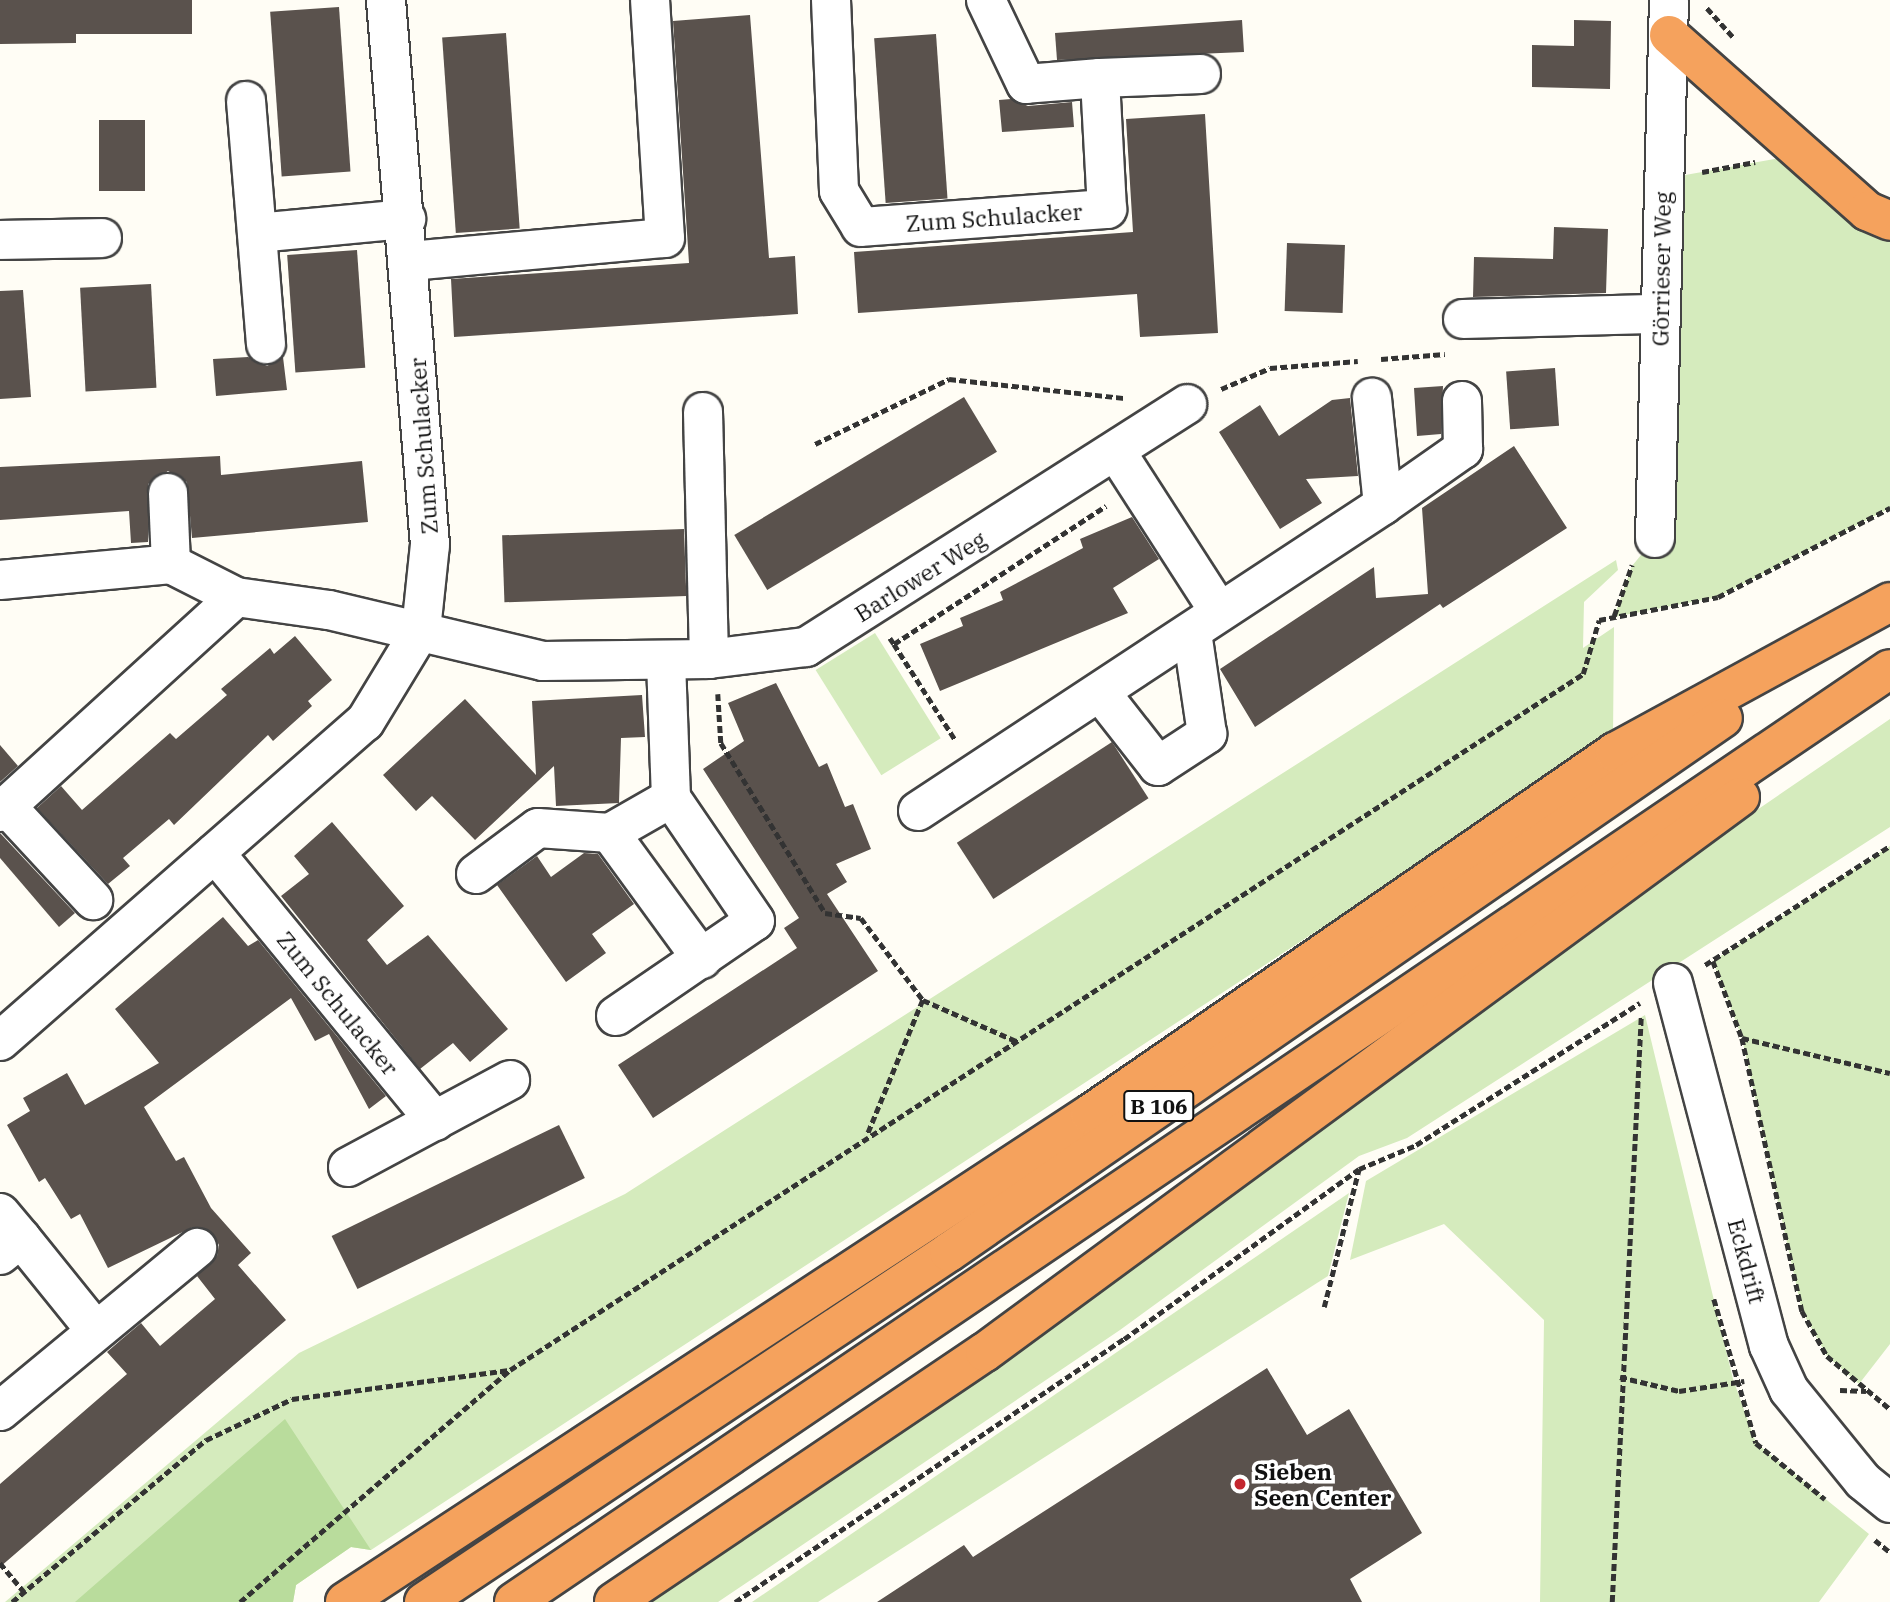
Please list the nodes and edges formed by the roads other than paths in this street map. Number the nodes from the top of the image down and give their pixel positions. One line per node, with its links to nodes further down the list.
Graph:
1 (386, 0): 9 (street, Zum Schulacker)
2 (650, 0): 14 (street)
3 (831, 0): 7 (street, Zum Schulacker)
4 (986, 0): 7 (street)
5 (1669, 18): 10 (highway); 15 (street, Görrieser Weg)
6 (1201, 74): 7 (street)
7 (1100, 78)
8 (246, 101): 11 (street)
9 (406, 219): 11 (street); 14 (street, Zum Schulacker)
10 (1890, 220)
11 (257, 233): 17 (street)
12 (102, 238): 13 (street)
13 (0, 240)
14 (411, 261): 31 (street, Zum Schulacker)
15 (1660, 314): 16 (street); 25 (street, Görrieser Weg)
16 (1462, 336)
17 (267, 344)
18 (1372, 398): 24 (street)
19 (1462, 401): 24 (street)
20 (1187, 404): 22 (street, Barlower Weg)
21 (703, 412): 32 (street)
22 (1116, 453): 30 (street); 32 (street, Barlower Weg)
23 (168, 493): 26 (street)
24 (1383, 505): 30 (street)
25 (1655, 538)
26 (172, 564): 27 (street); 28 (street)
27 (0, 580)
28 (236, 597): 31 (street); 38 (street)
29 (1890, 604): 56 (highway); 57 (highway, B 106)
30 (1206, 622): 36 (street); 36 (street)
31 (421, 630): 33 (street, Barlower Weg); 41 (street, Zum Schulacker)
32 (712, 659): 33 (street, Barlower Weg)
33 (666, 660): 37 (street)
34 (1890, 669): 58 (highway, B 106)
35 (1890, 677): 59 (highway)
36 (1100, 692): 39 (street)
37 (671, 798): 40 (street); 44 (street)
38 (3, 809): 43 (street)
39 (918, 811)
40 (610, 833): 42 (street); 44 (street)
41 (215, 853): 47 (street, Zum Schulacker); 49 (street, Zum Schulacker)
42 (476, 874)
43 (93, 900)
44 (702, 959): 46 (street)
45 (1657, 993): 55 (street, Eckdrift)
46 (616, 1016)
47 (0, 1041)
48 (510, 1080): 49 (street)
49 (435, 1121): 50 (street)
50 (348, 1167)
51 (7, 1235): 53 (street)
52 (197, 1248): 53 (street)
53 (96, 1331): 54 (street)
54 (0, 1411)
55 (1890, 1503)
56 (345, 1602)
57 (424, 1602)
58 (514, 1602)
59 (614, 1602)

